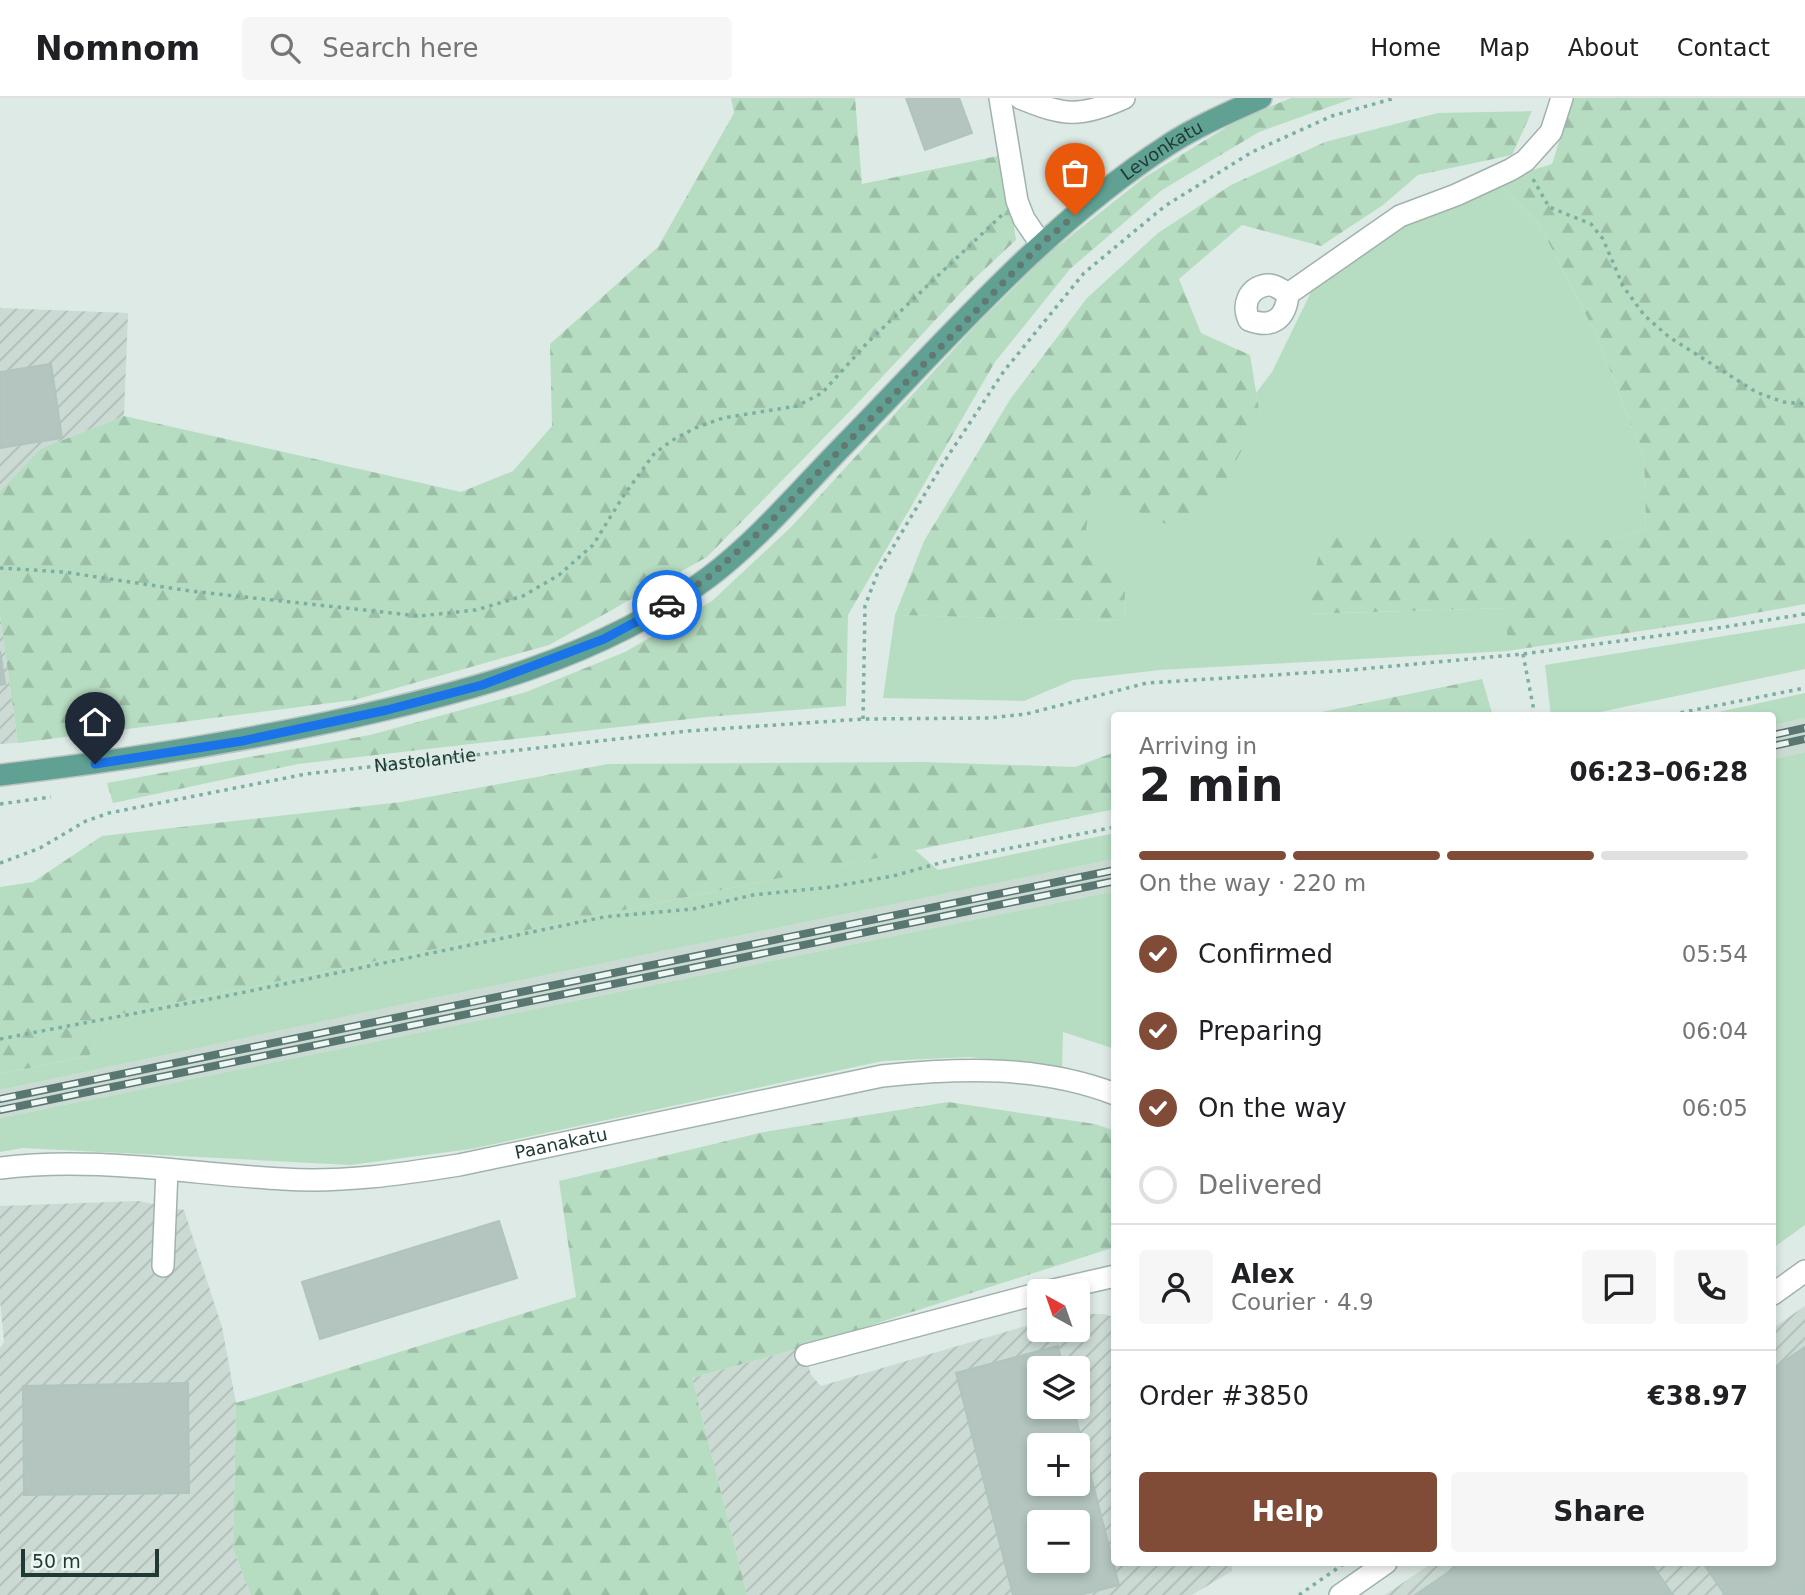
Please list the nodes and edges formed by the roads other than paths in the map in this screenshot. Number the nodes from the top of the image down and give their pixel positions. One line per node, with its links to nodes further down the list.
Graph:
1 (1000, 98): 6 (street)
2 (1020, 98): 3 (street)
3 (1124, 98)
4 (1261, 98): 6 (main road, Levonkatu)
5 (1562, 98): 7 (street)
6 (1041, 244): 8 (main road)
7 (1288, 294)
8 (0, 775)
9 (1111, 1093): 11 (street, Paanakatu)
10 (0, 1168): 11 (street, Paanakatu)
11 (167, 1170): 12 (street)
12 (163, 1266)
13 (1805, 1271): 16 (street)
14 (1111, 1277): 15 (street)
15 (1090, 1282)
16 (1776, 1292)
17 (1027, 1296): 18 (street)
18 (806, 1356)
19 (1382, 1566): 20 (street)
20 (1340, 1595)

